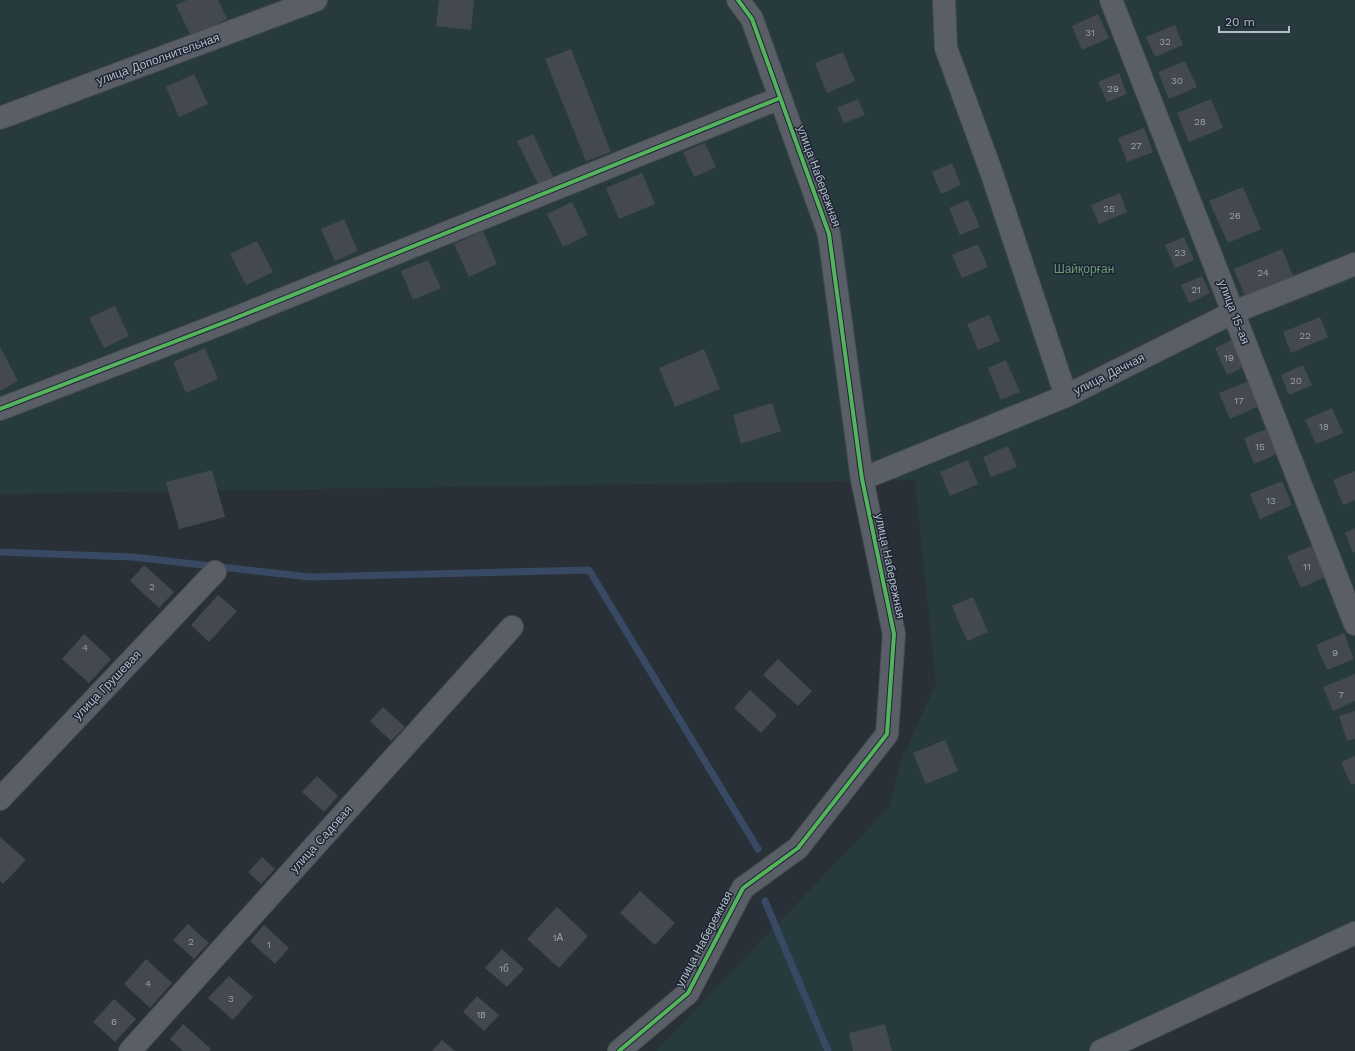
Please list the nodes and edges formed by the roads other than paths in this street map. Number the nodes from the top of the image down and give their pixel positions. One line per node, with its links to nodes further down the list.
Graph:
1 (316, 0): 6 (street, улица Дополнительная)
2 (738, 0): 5 (street, улица Набережная)
3 (944, 0): 9 (street)
4 (1111, 0): 8 (street, улица 15-ая)
5 (780, 98): 10 (street); 11 (street, улица Набережная)
6 (0, 118)
7 (1355, 264): 8 (street, улица Дачная)
8 (1234, 312): 9 (street, улица Дачная); 13 (street, улица 15-ая)
9 (1066, 396): 11 (street, улица Дачная)
10 (0, 409)
11 (862, 479): 18 (street, улица Набережная)
12 (215, 572): 15 (street, улица Грушевая)
13 (1355, 624)
14 (512, 627): 17 (street, улица Садовая)
15 (0, 798)
16 (1355, 933): 19 (street)
17 (130, 1051)
18 (619, 1051)
19 (1101, 1051)

